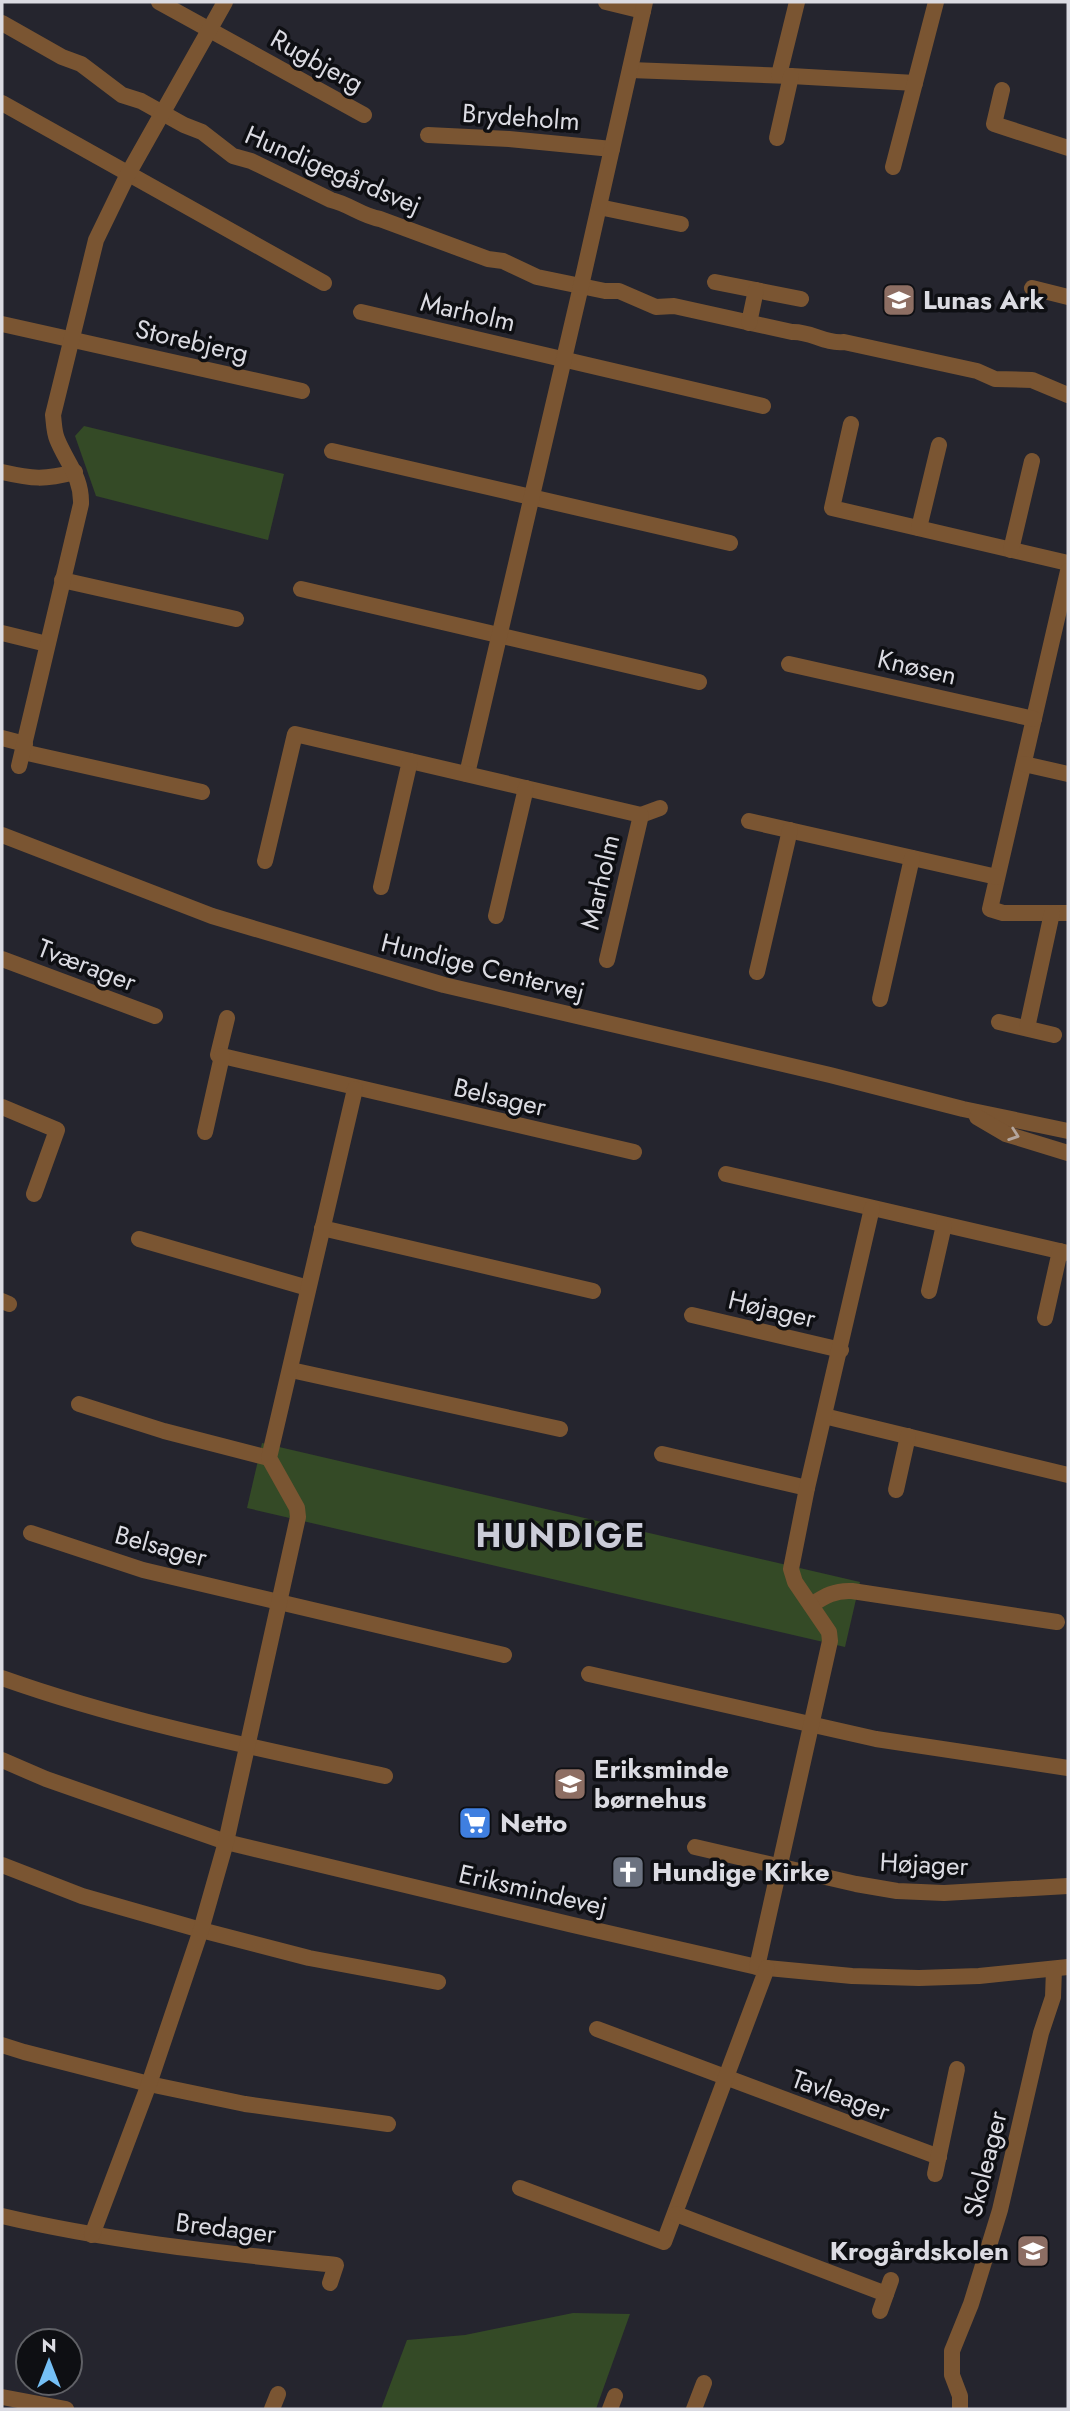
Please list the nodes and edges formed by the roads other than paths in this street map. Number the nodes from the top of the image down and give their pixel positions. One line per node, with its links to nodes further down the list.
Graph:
1 (159, 2): 8 (street, Rugbjerg)
2 (225, 2): 8 (street)
3 (606, 2): 6 (street, Brydeholm)
4 (797, 2): 10 (street)
5 (936, 2): 11 (street)
6 (644, 6): 9 (street, Brydeholm)
7 (2, 23): 14 (street, Hundigegårdsvej)
8 (209, 29): 14 (street); 15 (street, Rugbjerg)
9 (630, 70): 10 (street); 19 (street, Brydeholm)
10 (785, 75): 11 (street); 17 (street)
11 (915, 83): 20 (street)
12 (1002, 90): 18 (street)
13 (4, 110): 21 (street)
14 (163, 113): 21 (street); 26 (street, Hundigegårdsvej)
15 (363, 115)
16 (428, 135): 19 (street, Brydeholm)
17 (777, 138)
18 (1068, 148)
19 (612, 149): 22 (street, Brydeholm)
20 (893, 167)
21 (128, 174): 25 (street); 34 (street)
22 (599, 207): 23 (street); 26 (street, Brydeholm)
23 (681, 224)
24 (715, 282): 28 (street)
25 (324, 284)
26 (581, 286): 32 (street, Hundigegårdsvej); 35 (street)
27 (1032, 288): 29 (street)
28 (756, 290): 30 (street); 32 (street)
29 (1068, 297)
30 (800, 299)
31 (361, 313): 35 (street, Marholm)
32 (749, 323): 37 (street, Hundigegårdsvej)
33 (2, 324): 34 (street, Storebjerg)
34 (72, 339): 36 (street, Storebjerg); 44 (street)
35 (564, 360): 38 (street, Marholm); 45 (street)
36 (302, 391)
37 (1068, 395)
38 (763, 406)
39 (851, 424): 46 (street)
40 (939, 444): 46 (street)
41 (332, 451): 45 (street)
42 (1032, 461): 48 (street)
43 (2, 472): 44 (street)
44 (75, 472): 51 (street)
45 (532, 497): 47 (street); 56 (street)
46 (919, 528): 48 (street)
47 (730, 543)
48 (1011, 550): 49 (street)
49 (1068, 563)
50 (1068, 571): 54 (street)
51 (62, 580): 53 (street); 57 (street)
52 (301, 589): 56 (street)
53 (236, 619)
54 (1063, 622): 60 (street)
55 (2, 634): 57 (street)
56 (499, 635): 59 (street); 65 (street)
57 (47, 644): 62 (street)
58 (789, 664): 60 (street, Knøsen)
59 (699, 682)
60 (1034, 719): 64 (street)
61 (2, 738): 62 (street)
62 (22, 754): 68 (street)
63 (410, 761): 65 (street, Marholm); 75 (street, Marholm); 77 (street)
64 (1024, 764): 66 (street); 76 (street)
65 (467, 774): 67 (street, Marholm)
66 (1068, 774)
67 (526, 788): 70 (street, Marholm); 79 (street)
68 (202, 792)
69 (660, 808): 70 (street, Marholm)
70 (641, 815): 81 (street, Marholm)
71 (749, 821): 72 (street)
72 (790, 830): 74 (street); 82 (street)
73 (2, 835): 92 (street, Hundige Centervej)
74 (912, 858): 76 (street); 83 (street)
75 (265, 862)
76 (997, 877): 78 (street)
77 (381, 887)
78 (1060, 913): 87 (street)
79 (496, 916)
80 (2, 959): 84 (street, Tværager)
81 (607, 960)
82 (757, 972)
83 (880, 999)
84 (155, 1016)
85 (227, 1018): 89 (street)
86 (999, 1022): 87 (street)
87 (1027, 1028): 88 (street)
88 (1054, 1035)
89 (222, 1056): 90 (street, Belsager); 94 (street)
90 (355, 1089): 95 (street, Belsager); 101 (street)
91 (2, 1107): 98 (street)
92 (963, 1109): 93 (street, Hundige Centervej); 96 (street, Hundige Centervej, one-way to 96)
93 (1068, 1131)
94 (205, 1132)
95 (634, 1153)
96 (1068, 1153)
97 (726, 1174): 99 (street)
98 (34, 1194)
99 (872, 1208): 100 (street); 109 (street, Højager)
100 (944, 1225): 103 (street); 106 (street)
101 (322, 1228): 104 (street); 105 (street)
102 (139, 1239): 104 (street)
103 (1064, 1252): 108 (street)
104 (307, 1288): 110 (street)
105 (593, 1290)
106 (929, 1291)
107 (692, 1315): 109 (street, Højager)
108 (1045, 1318)
109 (841, 1350): 112 (street, Højager)
110 (292, 1370): 113 (street); 116 (street)
111 (79, 1404): 116 (street)
112 (824, 1416): 114 (street); 118 (street, Højager)
113 (561, 1429)
114 (908, 1436): 117 (street); 119 (street)
115 (662, 1454): 118 (street)
116 (270, 1458): 121 (street)
117 (1068, 1475)
118 (807, 1488): 122 (street, Højager)
119 (896, 1490)
120 (31, 1533): 121 (street, Belsager)
121 (280, 1601): 124 (street, Belsager); 128 (street)
122 (811, 1605): 123 (street); 127 (street, Højager)
123 (1057, 1622)
124 (504, 1655)
125 (589, 1674): 127 (street)
126 (2, 1678): 128 (street)
127 (812, 1726): 130 (street); 135 (street, Højager)
128 (246, 1745): 131 (street); 132 (street)
129 (2, 1760): 132 (street, Eriksmindevej)
130 (1068, 1768)
131 (386, 1776)
132 (226, 1842): 137 (street); 138 (street, Eriksmindevej)
133 (695, 1847): 135 (street, Højager)
134 (2, 1865): 137 (street)
135 (779, 1866): 136 (street, Højager); 138 (street, Højager)
136 (1068, 1886)
137 (201, 1930): 140 (street); 145 (street)
138 (762, 1967): 139 (street, Eriksmindevej); 144 (street)
139 (1061, 1968): 159 (street, Skoleager)
140 (438, 1982)
141 (597, 2029): 144 (street, Tavleager)
142 (2, 2045): 145 (street)
143 (957, 2069): 147 (street)
144 (727, 2079): 147 (street, Tavleager); 150 (street)
145 (149, 2084): 146 (street); 152 (street)
146 (388, 2124)
147 (939, 2157): 148 (street)
148 (935, 2174)
149 (520, 2188): 150 (street)
150 (676, 2214): 154 (street)
151 (2, 2216): 152 (street, Bredager)
152 (92, 2235): 153 (street, Bredager)
153 (330, 2283)
154 (880, 2311)
155 (704, 2383): 158 (street)
156 (10, 2402): 157 (street)
157 (66, 2409)
158 (694, 2409)
159 (960, 2409)

